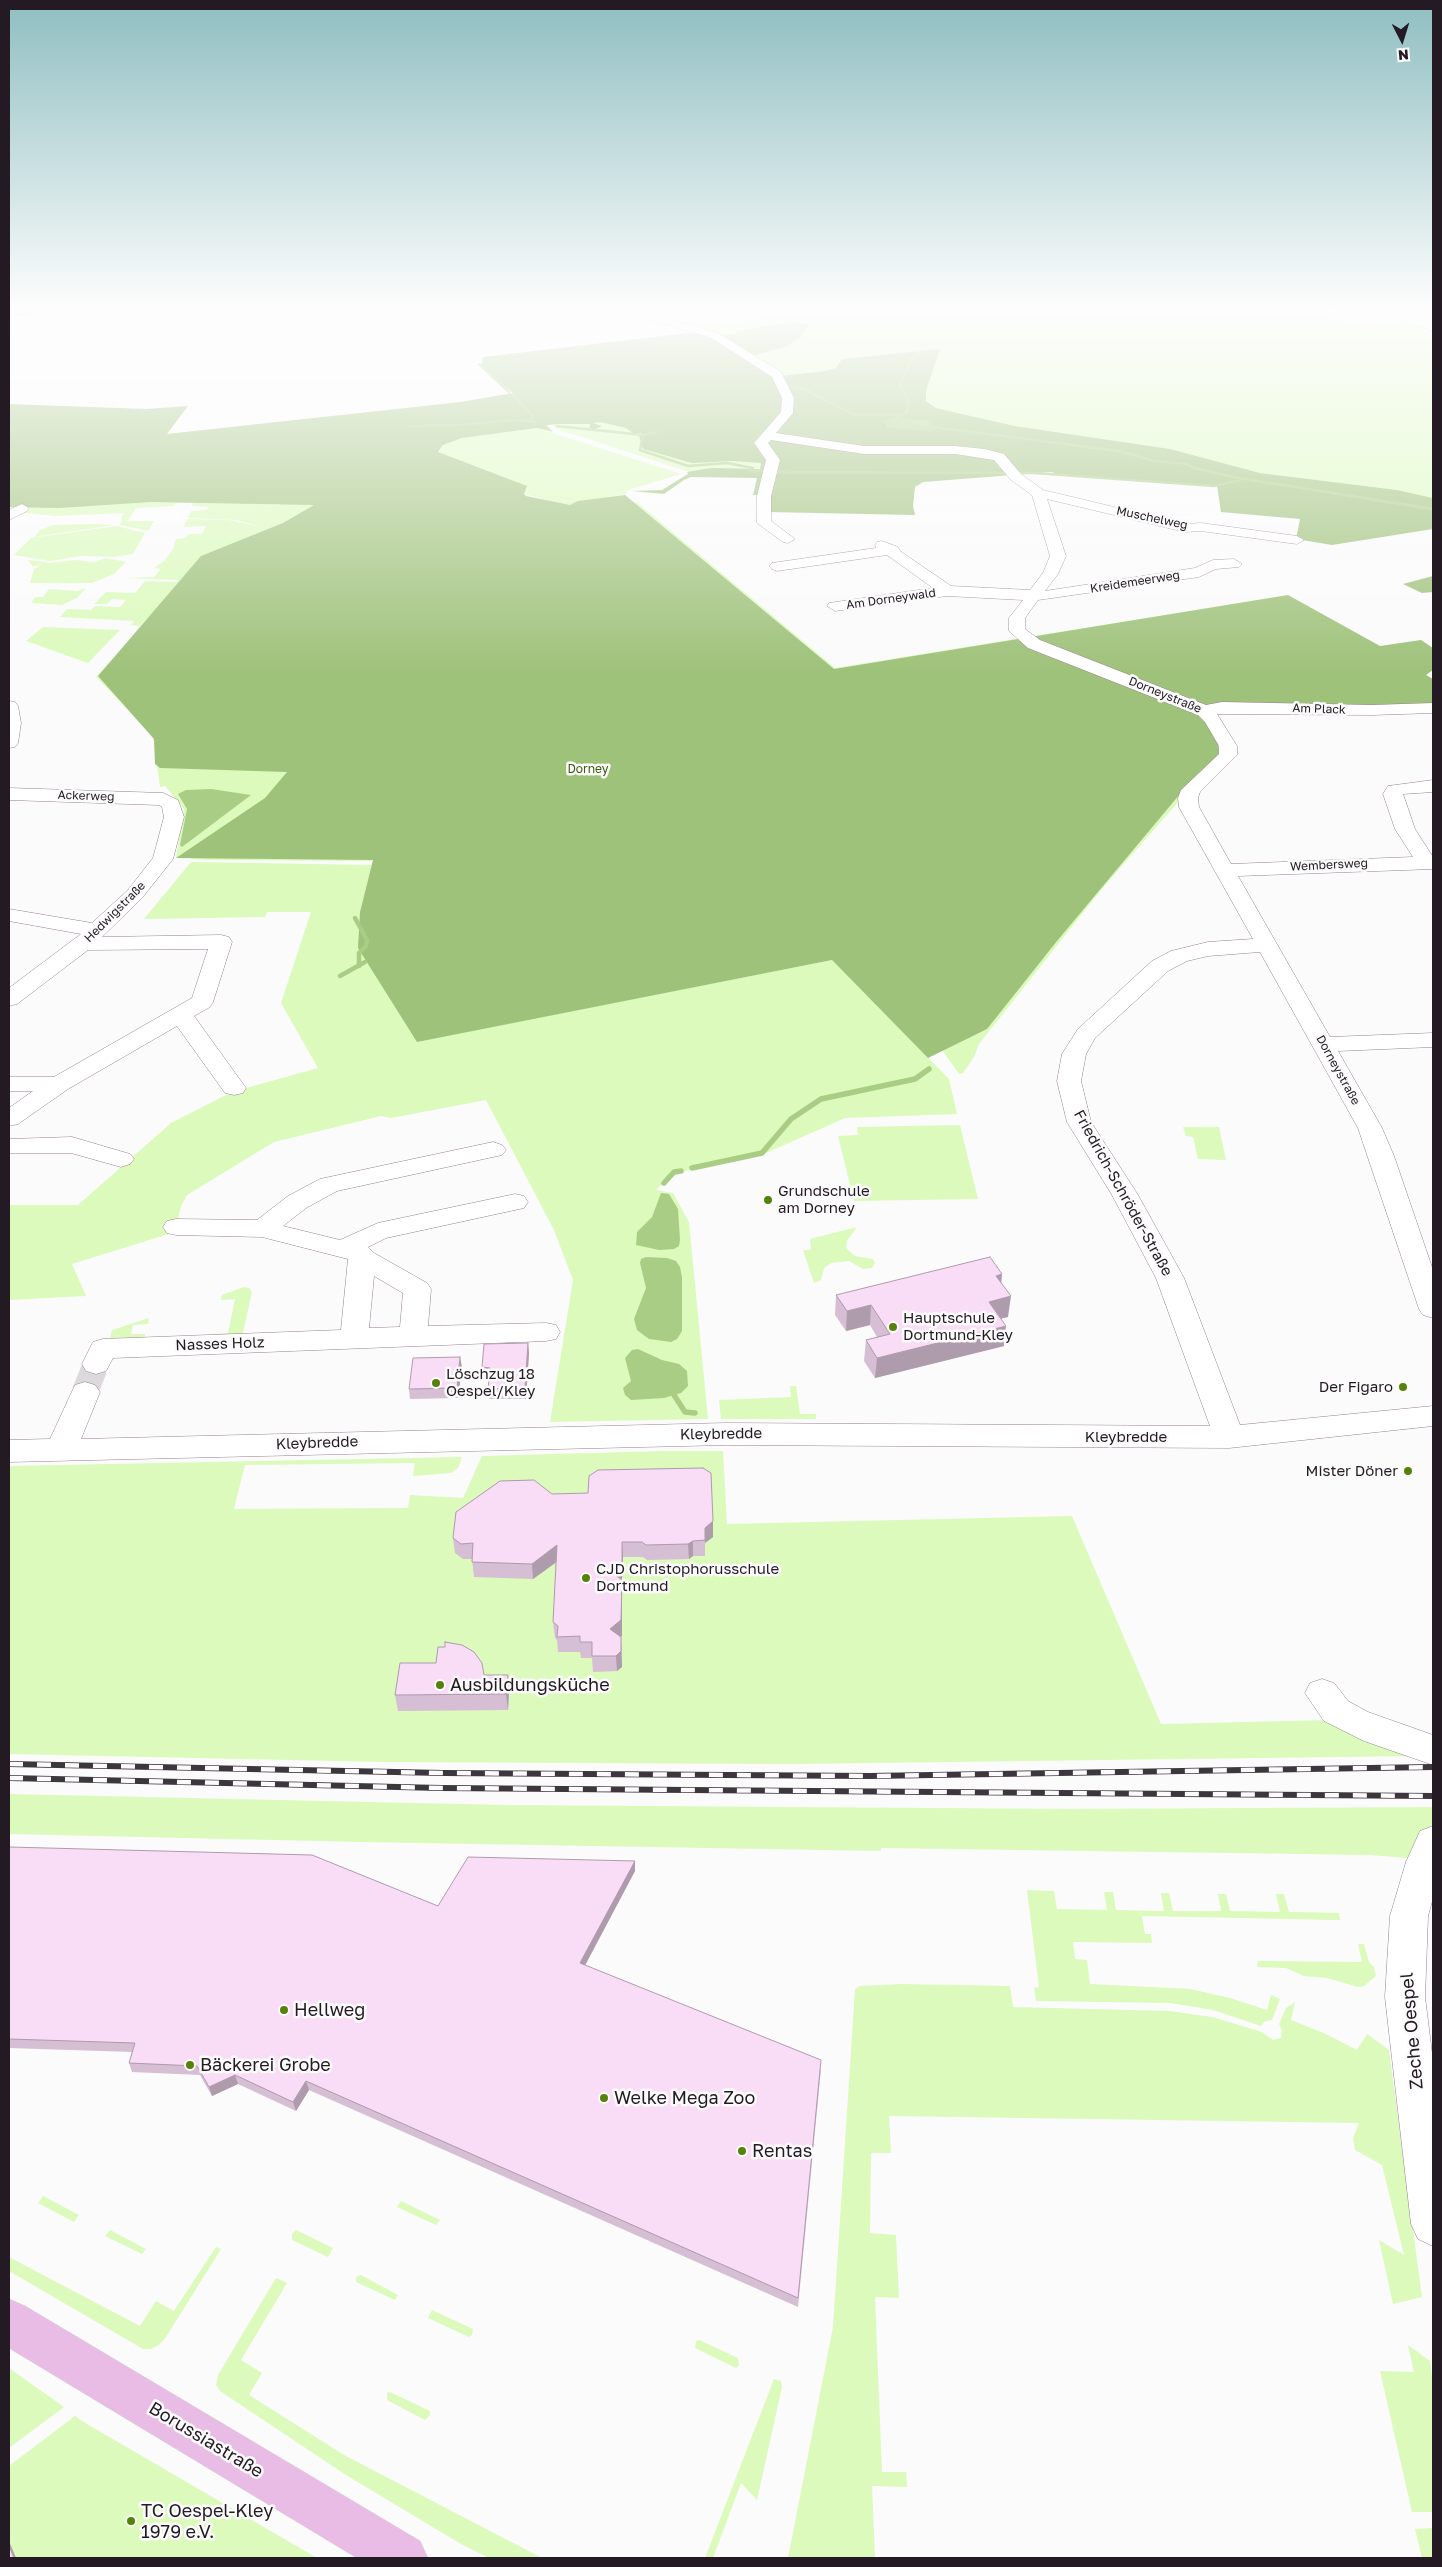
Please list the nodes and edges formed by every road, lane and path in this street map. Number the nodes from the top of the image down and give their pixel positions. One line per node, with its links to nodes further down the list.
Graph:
1 (773, 431): 2 (street)
2 (769, 436): 3 (street); 6 (street)
3 (1038, 493): 7 (street, Muschelweg); 11 (street, Dorneystraße)
4 (22, 508): 5 (street)
5 (9, 516)
6 (788, 540)
7 (1297, 540)
8 (1234, 564): 11 (street, Kreidemeerweg)
9 (777, 566): 10 (street, Am Dorneywald)
10 (948, 591): 11 (street, Am Dorneywald); 12 (street, Am Dorneywald)
11 (1036, 594): 15 (street, Dorneystraße)
12 (836, 606)
13 (9, 706): 16 (street)
14 (1433, 708): 15 (street, Am Plack)
15 (1204, 711): 21 (street, Dorneystraße)
16 (9, 742)
17 (1433, 786): 20 (street)
18 (9, 794): 19 (street, Ackerweg)
19 (163, 799): 24 (street, Hedwigstraße)
20 (1427, 863): 21 (street, Wembersweg); 22 (street)
21 (1226, 870): 25 (street, Dorneystraße)
22 (1433, 883)
23 (9, 915): 24 (street)
24 (90, 937): 26 (street, Hedwigstraße); 27 (street)
25 (1266, 945): 29 (street, Dorneystraße); 48 (street, Friedrich-Schröder-Straße)
26 (9, 999)
27 (181, 1015): 31 (street); 32 (street)
28 (1433, 1040): 29 (street)
29 (1324, 1044): 41 (street, Dorneystraße)
30 (9, 1084): 31 (street)
31 (59, 1084): 33 (street)
32 (234, 1088)
33 (9, 1119)
34 (9, 1146): 36 (street)
35 (493, 1150): 39 (street)
36 (121, 1159)
37 (515, 1202): 40 (street)
38 (176, 1227): 39 (street)
39 (262, 1229): 40 (street)
40 (353, 1254): 43 (street); 44 (street)
41 (1433, 1309)
42 (546, 1332): 43 (street, Nasses Holz)
43 (413, 1336): 44 (street, Nasses Holz)
44 (354, 1338): 45 (street, Nasses Holz)
45 (96, 1364)
46 (85, 1392): 49 (street)
47 (1433, 1416): 48 (street, Kleybredde)
48 (1229, 1437): 49 (street, Kleybredde)
49 (61, 1450): 50 (street, Kleybredde)
50 (9, 1451)
51 (1322, 1693): 52 (street)
52 (1433, 1750)
53 (1433, 1842): 54 (street, Zeche Oespel)
54 (1433, 2224)
55 (9, 2322): 56 (main road, Borussiastraße)
56 (403, 2558)

